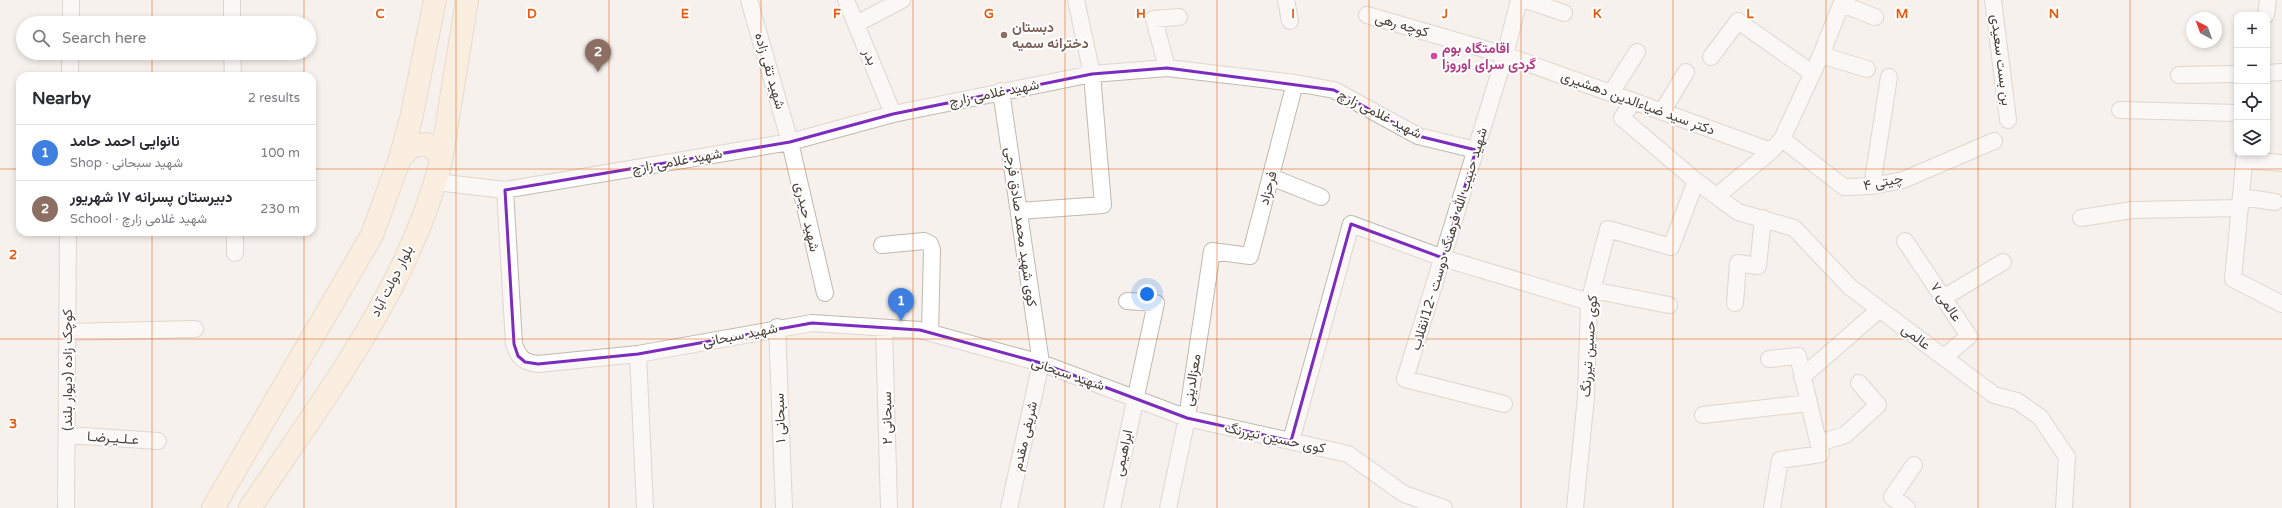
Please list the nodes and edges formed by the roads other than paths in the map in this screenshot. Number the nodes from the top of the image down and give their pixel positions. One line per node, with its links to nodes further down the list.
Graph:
1 (71, 0): 18 (street)
2 (232, 0): 19 (street)
3 (435, 0): 57 (main road)
4 (467, 0): 58 (main road, بلوار دولت آباد)
5 (749, 0): 53 (street, شهید تقی زاده)
6 (846, 0): 23 (street, بدر)
7 (902, 0): 23 (street)
8 (1076, 0): 38 (street)
9 (1286, 0): 22 (street)
10 (1519, 0): 25 (street, شهید حبیب الله فرهنگ دوست -12انقلاب)
11 (1526, 0): 16 (street)
12 (1993, 0): 50 (street, بن بست سعیدی)
13 (2268, 0): 15 (street)
14 (1842, 2): 21 (street); 26 (street)
15 (2266, 12)
16 (1564, 13)
17 (1367, 15): 25 (street, کوچه رهی)
18 (71, 16)
19 (232, 16)
20 (1180, 17): 30 (street)
21 (1875, 17)
22 (1290, 21)
23 (856, 24): 49 (street, بدر)
24 (1637, 52): 44 (street)
25 (1505, 55): 44 (street, دکتر سید ضیاءالدین دهشیری); 54 (street, شهید حبیب الله فرهنگ دوست -12انقلاب)
26 (1822, 55): 31 (street); 36 (street)
27 (1711, 57): 36 (street)
28 (70, 60): 32 (street)
29 (232, 60): 33 (street)
30 (1167, 68): 38 (street, شهید غلامی زارچ); 42 (street, شهید غلامی زارچ)
31 (1866, 69)
32 (70, 72)
33 (233, 72)
34 (1686, 72): 47 (street)
35 (2282, 72): 37 (street)
36 (1812, 73): 51 (street)
37 (2270, 73)
38 (1092, 74): 43 (street, شهید غلامی زارچ); 69 (street)
39 (2234, 74): 40 (street)
40 (2179, 75)
41 (1889, 77): 63 (street)
42 (1295, 83): 54 (street, شهید غلامی زارچ); 60 (street, فرحزاد)
43 (1001, 91): 49 (street, شهید غلامی زارچ); 69 (street, کوی شهید محمد صادق فرجی)
44 (1611, 93): 45 (street, دکتر سید ضیاءالدین دهشیری)
45 (1632, 101): 47 (street, دکتر سید ضیاءالدین دهشیری); 61 (street)
46 (2120, 110): 48 (street)
47 (1662, 112): 55 (street, دکتر سید ضیاءالدین دهشیری)
48 (2234, 112)
49 (893, 114): 53 (street, شهید غلامی زارچ)
50 (2008, 120)
51 (1782, 139): 55 (street); 63 (street, چیتی ۴)
52 (1994, 141): 63 (street, چیتی ۴)
53 (790, 142): 64 (street, شهید غلامی زارچ); 80 (street, شهید حیدری)
54 (1476, 150): 78 (street, شهید حبیب الله فرهنگ دوست -12انقلاب)
55 (1771, 151): 65 (street)
56 (2245, 156): 59 (street); 67 (street)
57 (400, 158): 58 (main road); 110 (main road)
58 (441, 161): 62 (main road, بلوار دولت آباد)
59 (2282, 163)
60 (1271, 177): 66 (street); 76 (street, فرحزاد)
61 (1696, 180): 65 (street); 81 (street, کوی حسین تیررنگ)
62 (436, 182): 64 (street); 111 (main road, بلوار دولت آباد)
63 (1872, 186)
64 (504, 190): 93 (street, شهید سبحانی)
65 (1717, 196): 70 (street, عالمی)
66 (1321, 197)
67 (2240, 202): 68 (street); 71 (street); 85 (street)
68 (2275, 202)
69 (1019, 211): 96 (street, کوی شهید محمد صادق فرجی)
70 (1763, 218): 84 (street); 87 (street, عالمی)
71 (2081, 218)
72 (68, 236): 91 (street, کوچک زاده (دیوار بلند))
73 (235, 236): 77 (street)
74 (1905, 242): 82 (street, عالمی ۷)
75 (882, 245): 92 (street)
76 (1212, 252): 103 (street, معزالدینی)
77 (235, 253)
78 (1443, 258): 81 (street); 101 (street, شهید حبیب الله فرهنگ دوست -12انقلاب); 106 (street)
79 (2003, 262): 82 (street)
80 (824, 293)
81 (1591, 296): 86 (street); 119 (street, کوی حسین تیررنگ)
82 (1943, 298): 94 (street, عالمی ۷)
83 (1127, 300): 99 (street, ابراهیمی)
84 (1735, 303)
85 (2282, 304)
86 (1669, 305)
87 (1880, 309): 94 (street, عالمی); 97 (street)
88 (777, 327): 89 (street, شهید سبحانی); 93 (street, شهید سبحانی); 113 (street, سبحانی ۱)
89 (884, 328): 92 (street, شهید سبحانی); 114 (street, سبحانی ۲)
90 (195, 329): 91 (street)
91 (67, 332): 104 (street, کوچک زاده (دیوار بلند))
92 (930, 333): 96 (street, شهید سبحانی)
93 (638, 354): 112 (street)
94 (1944, 357): 122 (street, عالمی)
95 (1769, 359): 97 (street)
96 (1041, 363): 99 (street, شهید سبحانی); 115 (street, شریفی مقدم)
97 (1802, 377): 100 (street)
98 (1859, 383): 107 (street)
99 (1134, 397): 103 (street, شهید سبحانی); 116 (street, ابراهیمی)
100 (1809, 403): 102 (street); 107 (street)
101 (1504, 404)
102 (1703, 415)
103 (1187, 418): 106 (street, کوی حسین تیررنگ); 117 (street, معزالدینی)
104 (68, 435): 105 (street, عـلـیـرضـا); 109 (street, کوچک زاده (دیوار بلند))
105 (158, 441)
106 (1291, 441): 118 (street, کوی حسین تیررنگ)
107 (1819, 444): 120 (street)
108 (1914, 465): 121 (street)
109 (66, 508)
110 (213, 508)
111 (250, 508)
112 (645, 508)
113 (784, 508)
114 (889, 508)
115 (1009, 508)
116 (1112, 508)
117 (1168, 508)
118 (1444, 508)
119 (1574, 508)
120 (1772, 508)
121 (1908, 508)
122 (2064, 508)

